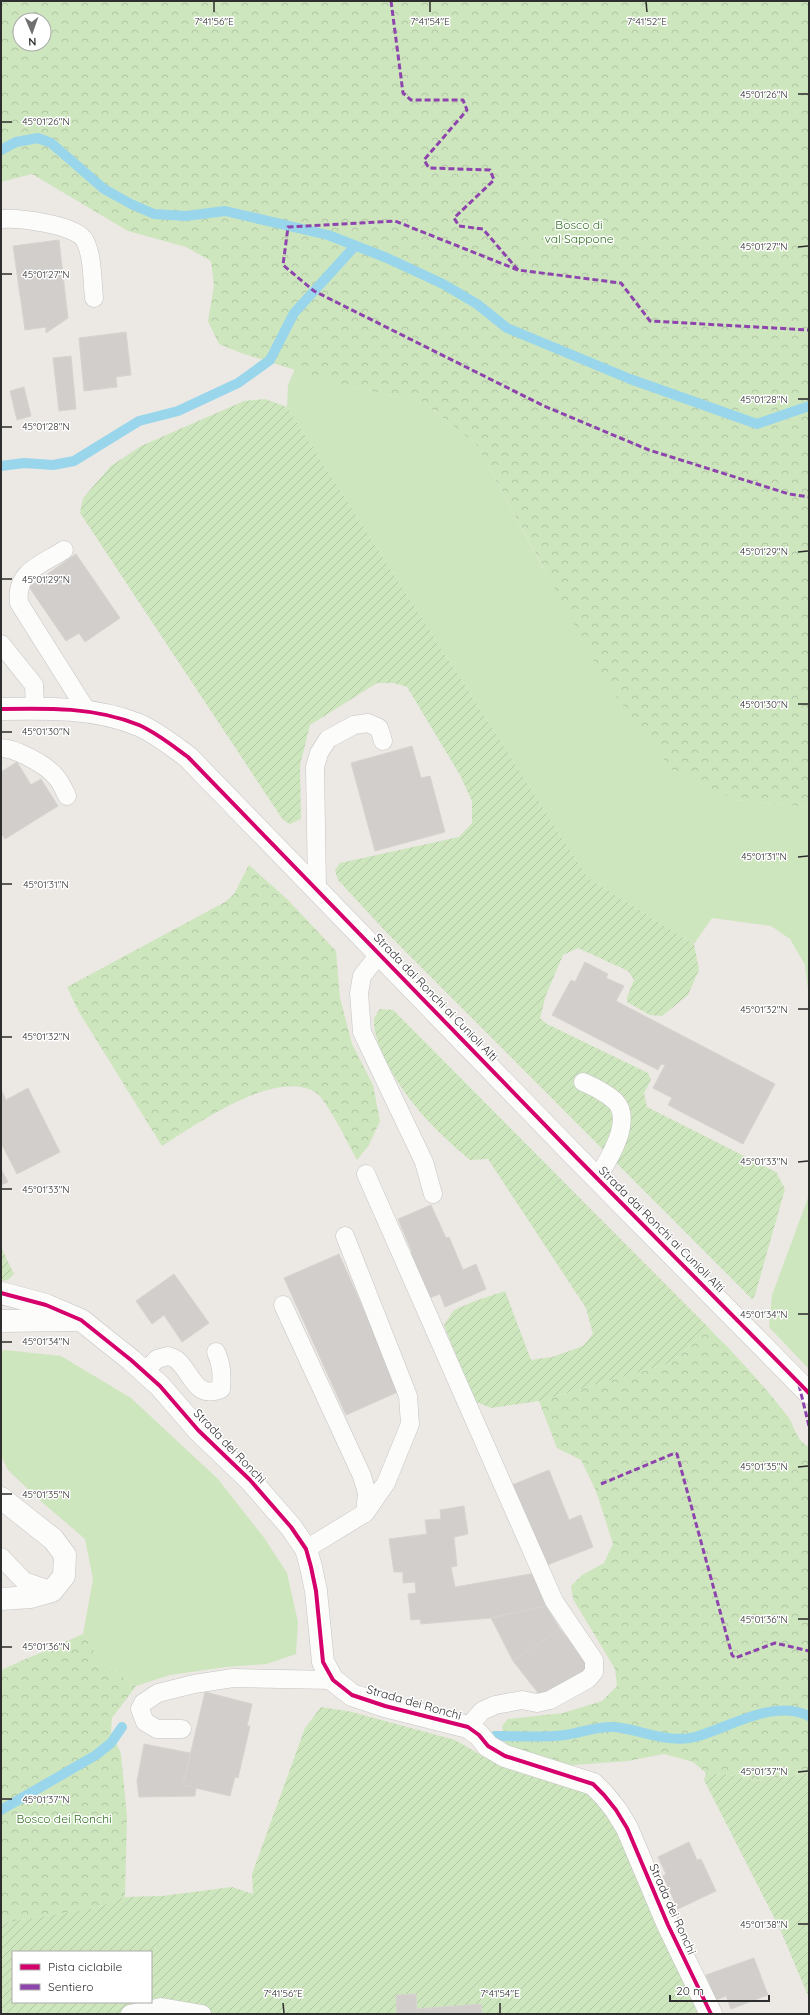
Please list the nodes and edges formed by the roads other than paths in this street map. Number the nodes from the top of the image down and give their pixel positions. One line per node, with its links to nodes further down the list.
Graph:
1 (1, 220): 2 (lane)
2 (94, 298)
3 (64, 550): 7 (lane)
4 (1, 644): 5 (lane)
5 (35, 708): 6 (street, Strada dai Ronchi ai Cunioli Alti); 7 (street, Strada dai Ronchi ai Cunioli Alti)
6 (1, 709)
7 (87, 711): 11 (street, Strada dai Ronchi ai Cunioli Alti)
8 (383, 740): 11 (lane)
9 (1, 748): 10 (lane)
10 (67, 796)
11 (317, 888): 12 (street, Strada dai Ronchi ai Cunioli Alti)
12 (380, 953): 15 (street, Strada dai Ronchi ai Cunioli Alti); 16 (lane)
13 (583, 1082): 15 (lane)
14 (366, 1174): 32 (lane)
15 (597, 1178): 24 (street, Strada dai Ronchi ai Cunioli Alti)
16 (433, 1194)
17 (345, 1236): 26 (lane)
18 (1, 1293): 20 (street, Strada dei Ronchi)
19 (283, 1305): 26 (lane)
20 (81, 1320): 21 (street); 23 (street, Strada dei Ronchi)
21 (1, 1321)
22 (216, 1352): 23 (lane)
23 (144, 1372): 27 (street, Strada dei Ronchi)
24 (809, 1393)
25 (1, 1498): 29 (street)
26 (365, 1513): 27 (lane)
27 (306, 1549): 31 (street, Strada dei Ronchi)
28 (1, 1557): 29 (lane)
29 (52, 1591): 30 (street)
30 (1, 1599)
31 (333, 1680): 32 (street, Strada dei Ronchi); 33 (lane)
32 (468, 1727): 36 (street, Strada dei Ronchi)
33 (182, 1729)
34 (130, 2014): 35 (lane)
35 (202, 2014)
36 (711, 2014)

